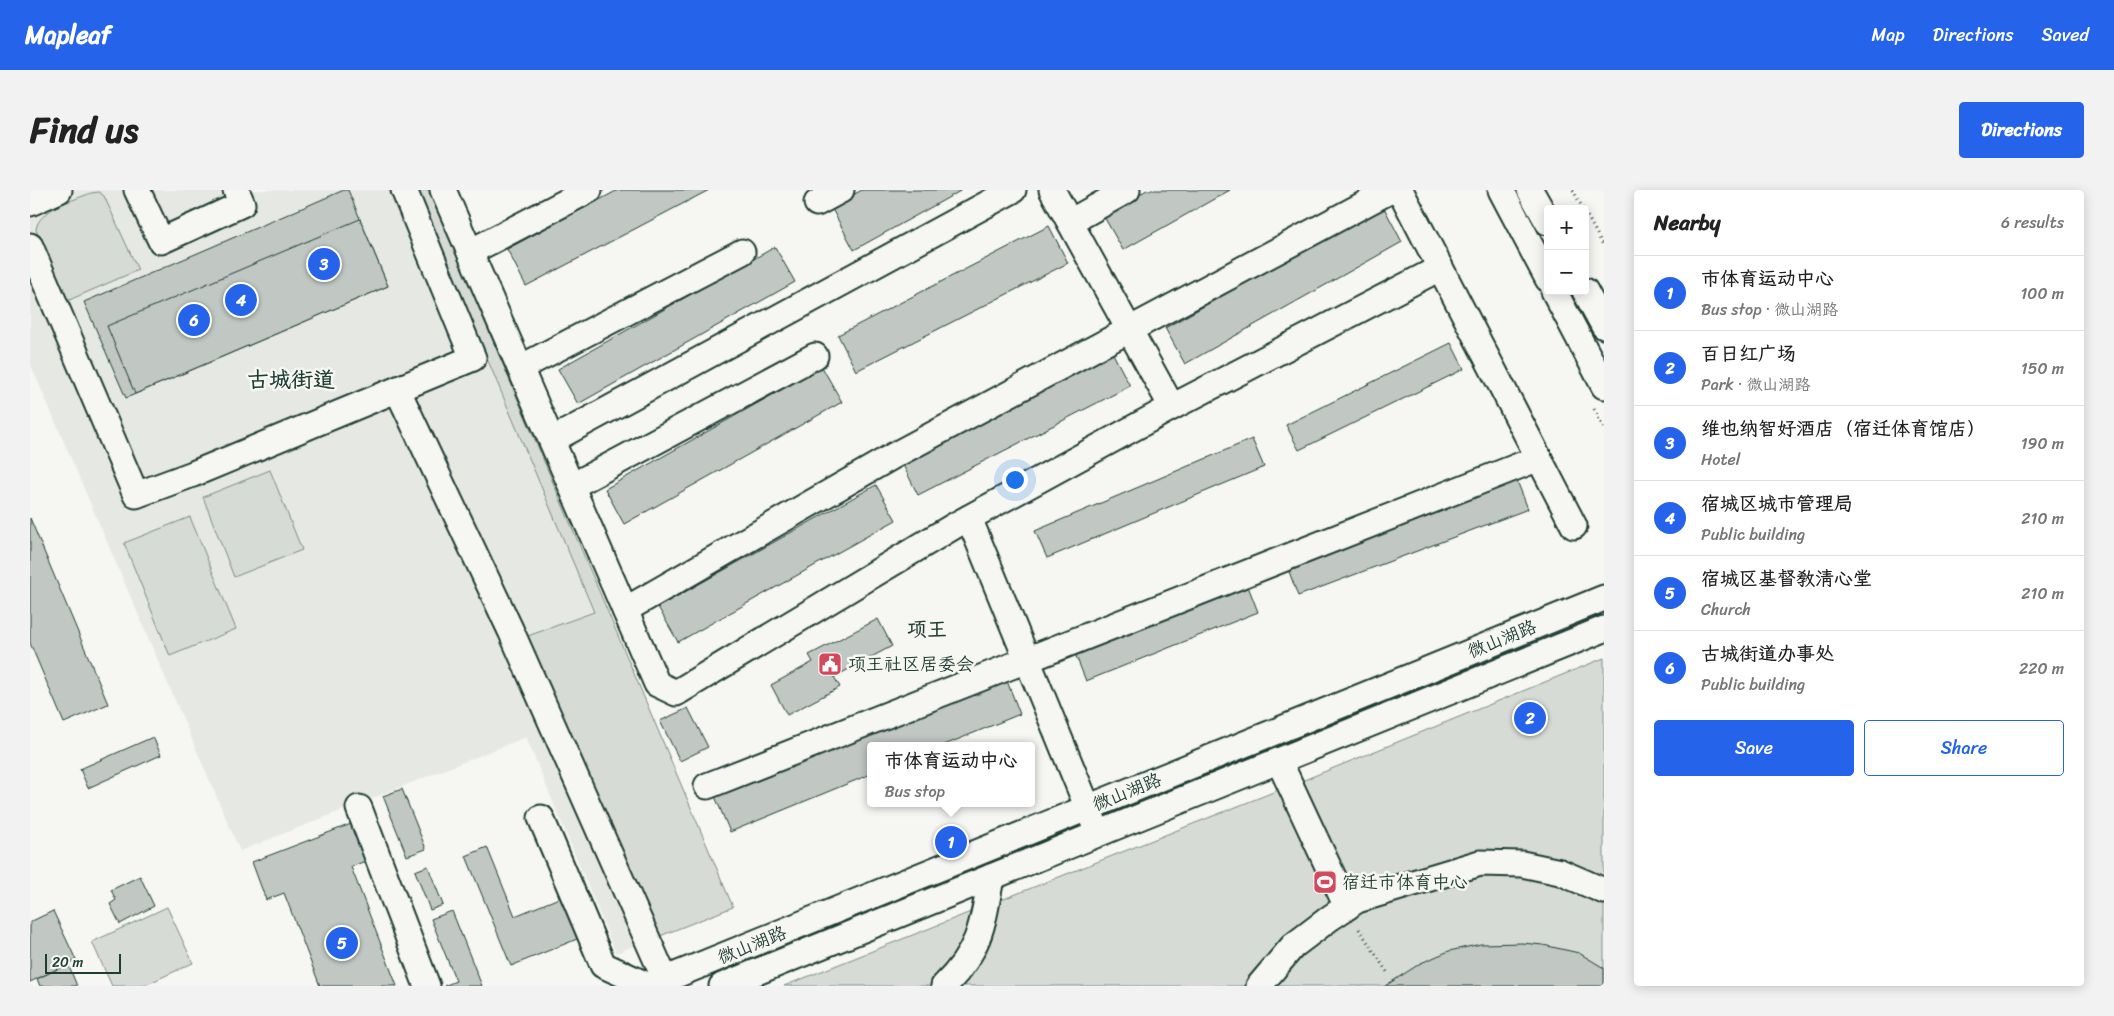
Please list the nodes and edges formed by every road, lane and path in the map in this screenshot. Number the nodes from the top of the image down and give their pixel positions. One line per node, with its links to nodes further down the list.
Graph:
1 (58, 190): 16 (street)
2 (137, 190): 3 (street)
3 (236, 190)
4 (404, 190): 35 (street)
5 (444, 190): 24 (street)
6 (589, 190): 24 (street)
7 (841, 190): 17 (street)
8 (1013, 190): 37 (street)
9 (1052, 190): 21 (street)
10 (1127, 190): 21 (street)
11 (1391, 190): 31 (street)
12 (1400, 190): 26 (street)
13 (1501, 190): 27 (street)
14 (1530, 190): 19 (street)
15 (1573, 190): 18 (path)
16 (30, 203)
17 (818, 203)
18 (1581, 205)
19 (1544, 215)
20 (1589, 219): 23 (path)
21 (1070, 222): 31 (street)
22 (30, 246): 35 (street)
23 (1604, 247)
24 (470, 252): 33 (street)
25 (742, 252): 33 (street)
26 (1440, 268): 36 (street); 38 (street)
27 (1544, 271)
28 (1556, 295): 34 (street)
29 (1587, 295): 30 (street)
30 (1604, 326)
31 (1129, 330): 36 (street); 43 (street)
32 (815, 356): 39 (street)
33 (520, 368): 37 (street)
34 (1604, 386)
35 (398, 391): 56 (street)
36 (1172, 407): 40 (street)
37 (552, 440): 39 (street)
38 (1539, 458): 41 (street); 45 (street)
39 (572, 486): 43 (street)
40 (969, 518): 43 (street); 45 (street)
41 (1574, 526)
42 (1604, 598): 49 (street, 微山湖路)
43 (625, 610)
44 (1604, 629): 46 (street, 微山湖路)
45 (1027, 660): 47 (street); 49 (street)
46 (1279, 761): 51 (street, 微山湖路); 54 (street)
47 (707, 786)
48 (359, 808): 57 (street)
49 (1087, 808): 51 (street); 56 (street, 微山湖路)
50 (541, 818): 56 (street)
51 (1098, 834): 52 (street, 微山湖路)
52 (991, 877): 58 (street, 微山湖路); 59 (street)
53 (1604, 891): 54 (street)
54 (1347, 907): 55 (path); 60 (street)
55 (1387, 972)
56 (658, 984)
57 (427, 986)
58 (722, 986)
59 (944, 986)
60 (1259, 986)

